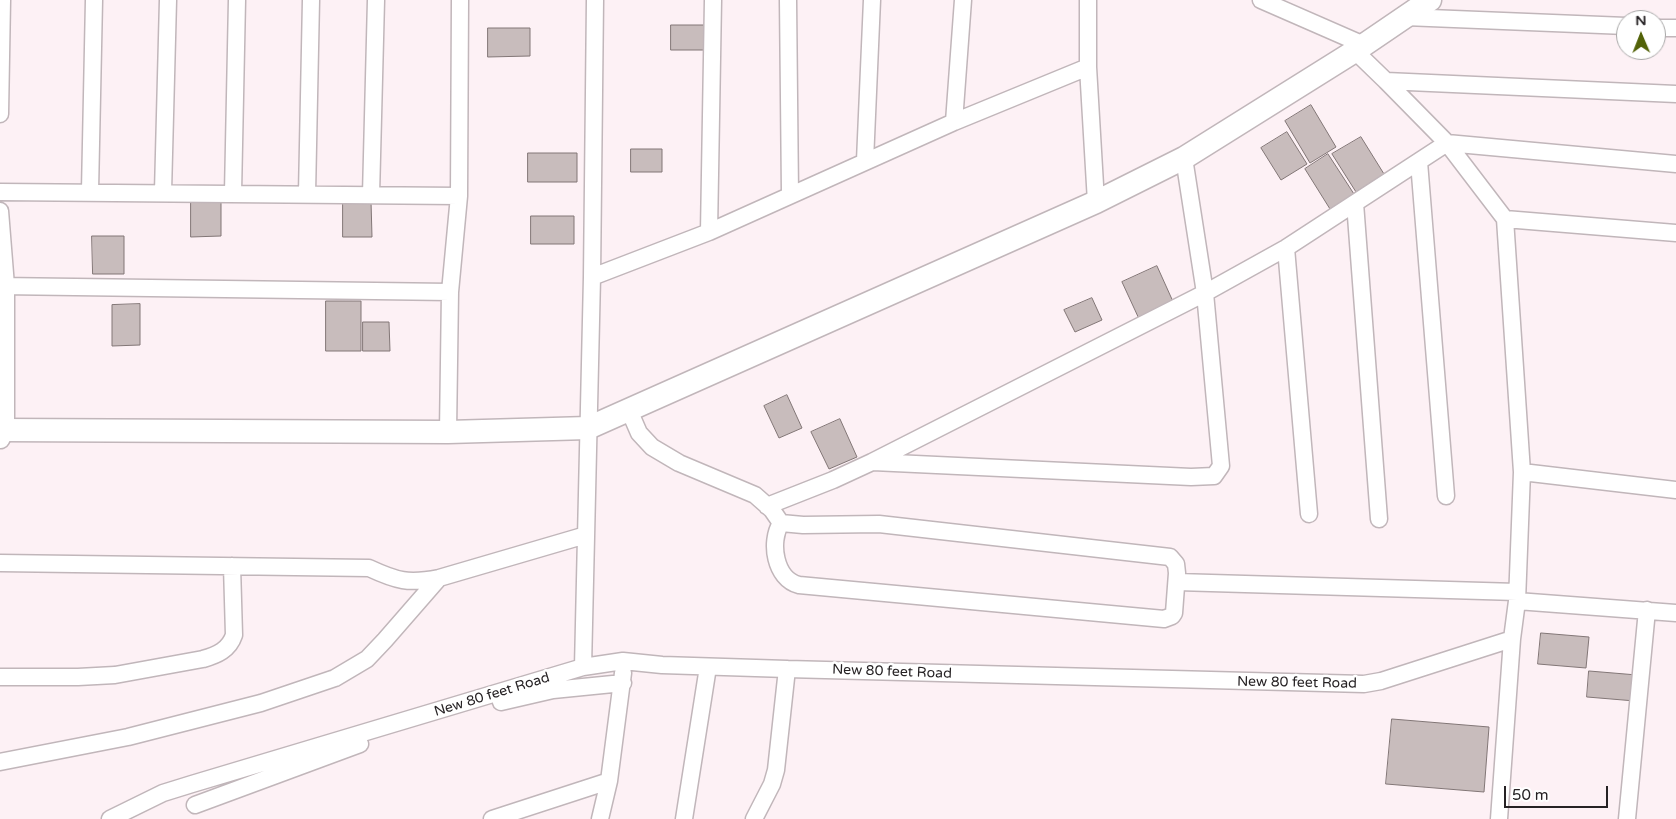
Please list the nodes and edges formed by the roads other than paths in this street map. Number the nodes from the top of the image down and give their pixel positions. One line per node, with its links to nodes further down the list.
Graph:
1 (2, 0): 19 (street)
2 (94, 0): 30 (street)
3 (168, 0): 32 (street)
4 (238, 0): 33 (street)
5 (311, 0): 34 (street)
6 (376, 0): 36 (street)
7 (460, 0): 37 (street)
8 (595, 0): 45 (street)
9 (713, 0): 42 (street)
10 (788, 0): 35 (street)
11 (872, 0): 27 (street)
12 (963, 0): 24 (street)
13 (1088, 0): 20 (street)
14 (1261, 0): 18 (street)
15 (1430, 0): 16 (street)
16 (1405, 17): 17 (street); 18 (street)
17 (1616, 26)
18 (1359, 48): 21 (street); 26 (street)
19 (0, 63): 23 (street)
20 (1088, 67): 24 (street); 38 (street)
21 (1386, 81): 22 (street); 25 (street)
22 (1676, 94)
23 (0, 114)
24 (954, 122): 27 (street)
25 (1447, 143): 28 (street); 29 (street); 41 (street)
26 (1184, 158): 38 (street); 48 (street)
27 (865, 161): 35 (street)
28 (1419, 162): 39 (street); 56 (street)
29 (1676, 164)
30 (90, 191): 31 (street); 32 (street)
31 (0, 192)
32 (163, 192): 33 (street)
33 (233, 193): 34 (street)
34 (307, 194): 36 (street)
35 (790, 194): 42 (street)
36 (371, 195): 37 (street)
37 (459, 196): 47 (street)
38 (1096, 202): 49 (street)
39 (1355, 203): 44 (street); 59 (street)
40 (0, 211): 46 (street)
41 (1505, 219): 43 (street); 54 (street)
42 (709, 232): 45 (street)
43 (1676, 233)
44 (1286, 248): 48 (street); 58 (street)
45 (592, 277): 50 (street)
46 (3, 286): 47 (street); 52 (street)
47 (450, 292): 51 (street)
48 (1205, 294): 53 (street); 53 (street)
49 (629, 410): 50 (street); 57 (street)
50 (588, 428): 51 (street); 61 (street)
51 (448, 432): 52 (street)
52 (2, 433)
53 (872, 462): 57 (street)
54 (1522, 472): 55 (street); 66 (street)
55 (1676, 490)
56 (1446, 496)
57 (767, 506): 60 (street)
58 (1309, 514)
59 (1379, 519)
60 (781, 523): 65 (street); 65 (street)
61 (586, 535): 64 (street); 71 (street)
62 (0, 563): 63 (street)
63 (232, 566): 64 (street); 74 (street)
64 (438, 578): 76 (street)
65 (1176, 582): 66 (street)
66 (1517, 596): 67 (street); 69 (street)
67 (1647, 610): 68 (street); 86 (street)
68 (1676, 612)
69 (1512, 640): 73 (street, New 80 feet Road); 85 (street)
70 (623, 661): 71 (street, New 80 feet Road); 72 (street, New 80 feet Road); 75 (street)
71 (583, 667): 78 (street, New 80 feet Road)
72 (708, 667): 73 (street, New 80 feet Road); 83 (street)
73 (787, 670): 84 (street)
74 (0, 677)
75 (623, 683): 77 (street); 79 (street)
76 (0, 762)
77 (609, 781): 81 (street); 82 (street)
78 (192, 784): 79 (street); 80 (street, New 80 feet Road)
79 (196, 812)
80 (110, 819)
81 (492, 819)
82 (600, 819)
83 (684, 819)
84 (754, 819)
85 (1499, 819)
86 (1628, 819)

